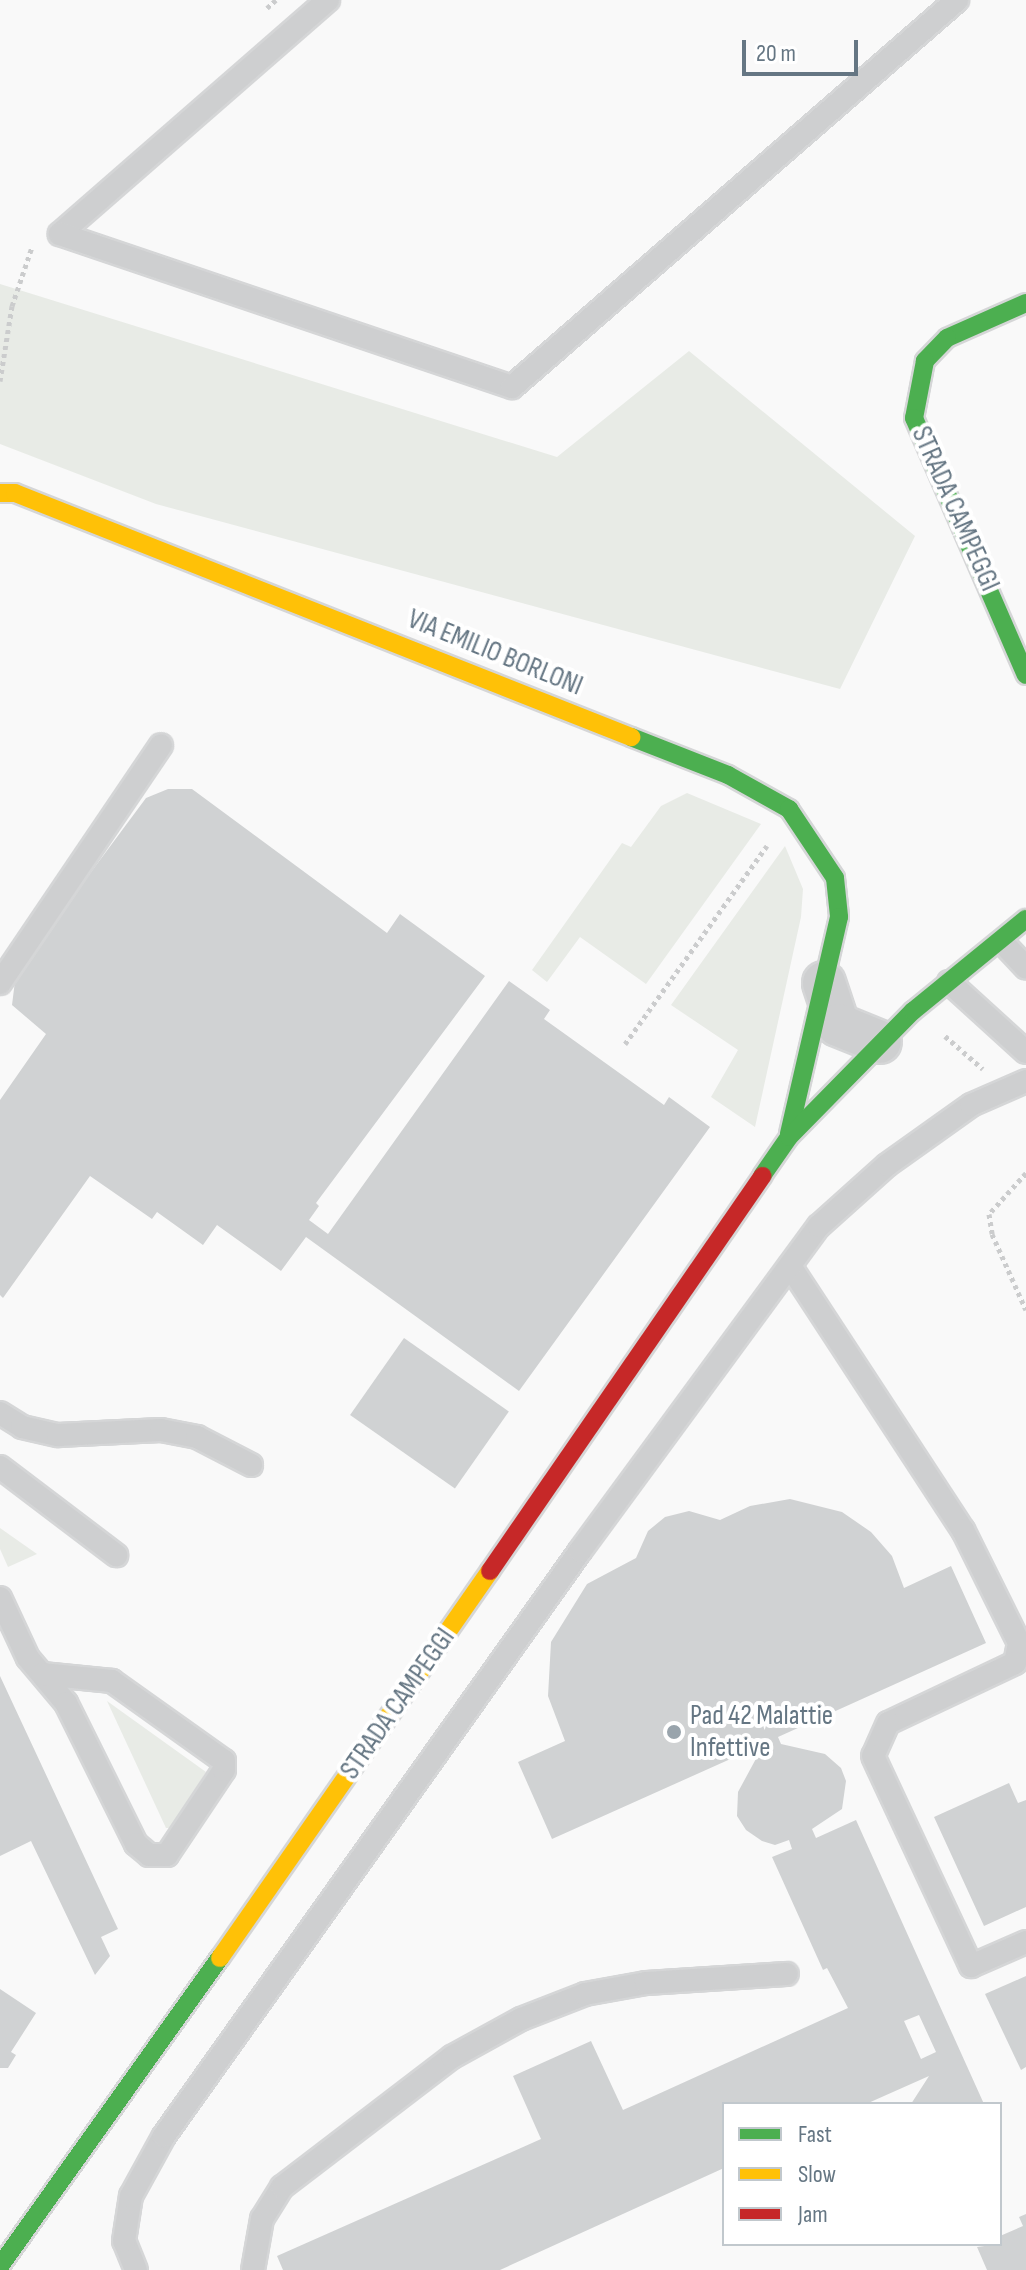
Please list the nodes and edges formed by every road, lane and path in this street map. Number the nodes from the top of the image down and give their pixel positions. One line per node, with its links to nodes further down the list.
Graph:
1 (328, 0): 2 (lane)
2 (957, 0)
3 (1026, 303): 5 (street, STRADA CAMPEGGI)
4 (0, 493): 13 (street, VIA EMILIO BORLONI)
5 (1026, 675)
6 (161, 745): 12 (lane)
7 (769, 842): 16 (path)
8 (1026, 919): 9 (street, STRADA CAMPEGGI)
9 (1002, 942): 10 (lane); 11 (street, STRADA CAMPEGGI)
10 (1026, 968)
11 (949, 982): 14 (street, STRADA CAMPEGGI); 17 (lane)
12 (0, 983)
13 (824, 983): 15 (street); 19 (street, STRADA CAMPEGGI)
14 (913, 1011): 15 (street, STRADA CAMPEGGI); 18 (path)
15 (880, 1042): 19 (street, STRADA CAMPEGGI)
16 (625, 1044)
17 (1026, 1052)
18 (1017, 1085): 21 (lane)
19 (789, 1137): 31 (street, STRADA CAMPEGGI)
20 (1026, 1173): 22 (path)
21 (790, 1266): 29 (lane); 32 (lane)
22 (1026, 1310)
23 (0, 1413): 24 (lane)
24 (251, 1465)
25 (0, 1467): 26 (lane)
26 (116, 1555)
27 (0, 1598): 28 (lane)
28 (42, 1674): 28 (lane)
29 (1026, 1942)
30 (787, 1974): 33 (lane)
31 (0, 2266)
32 (136, 2270)
33 (253, 2270)

